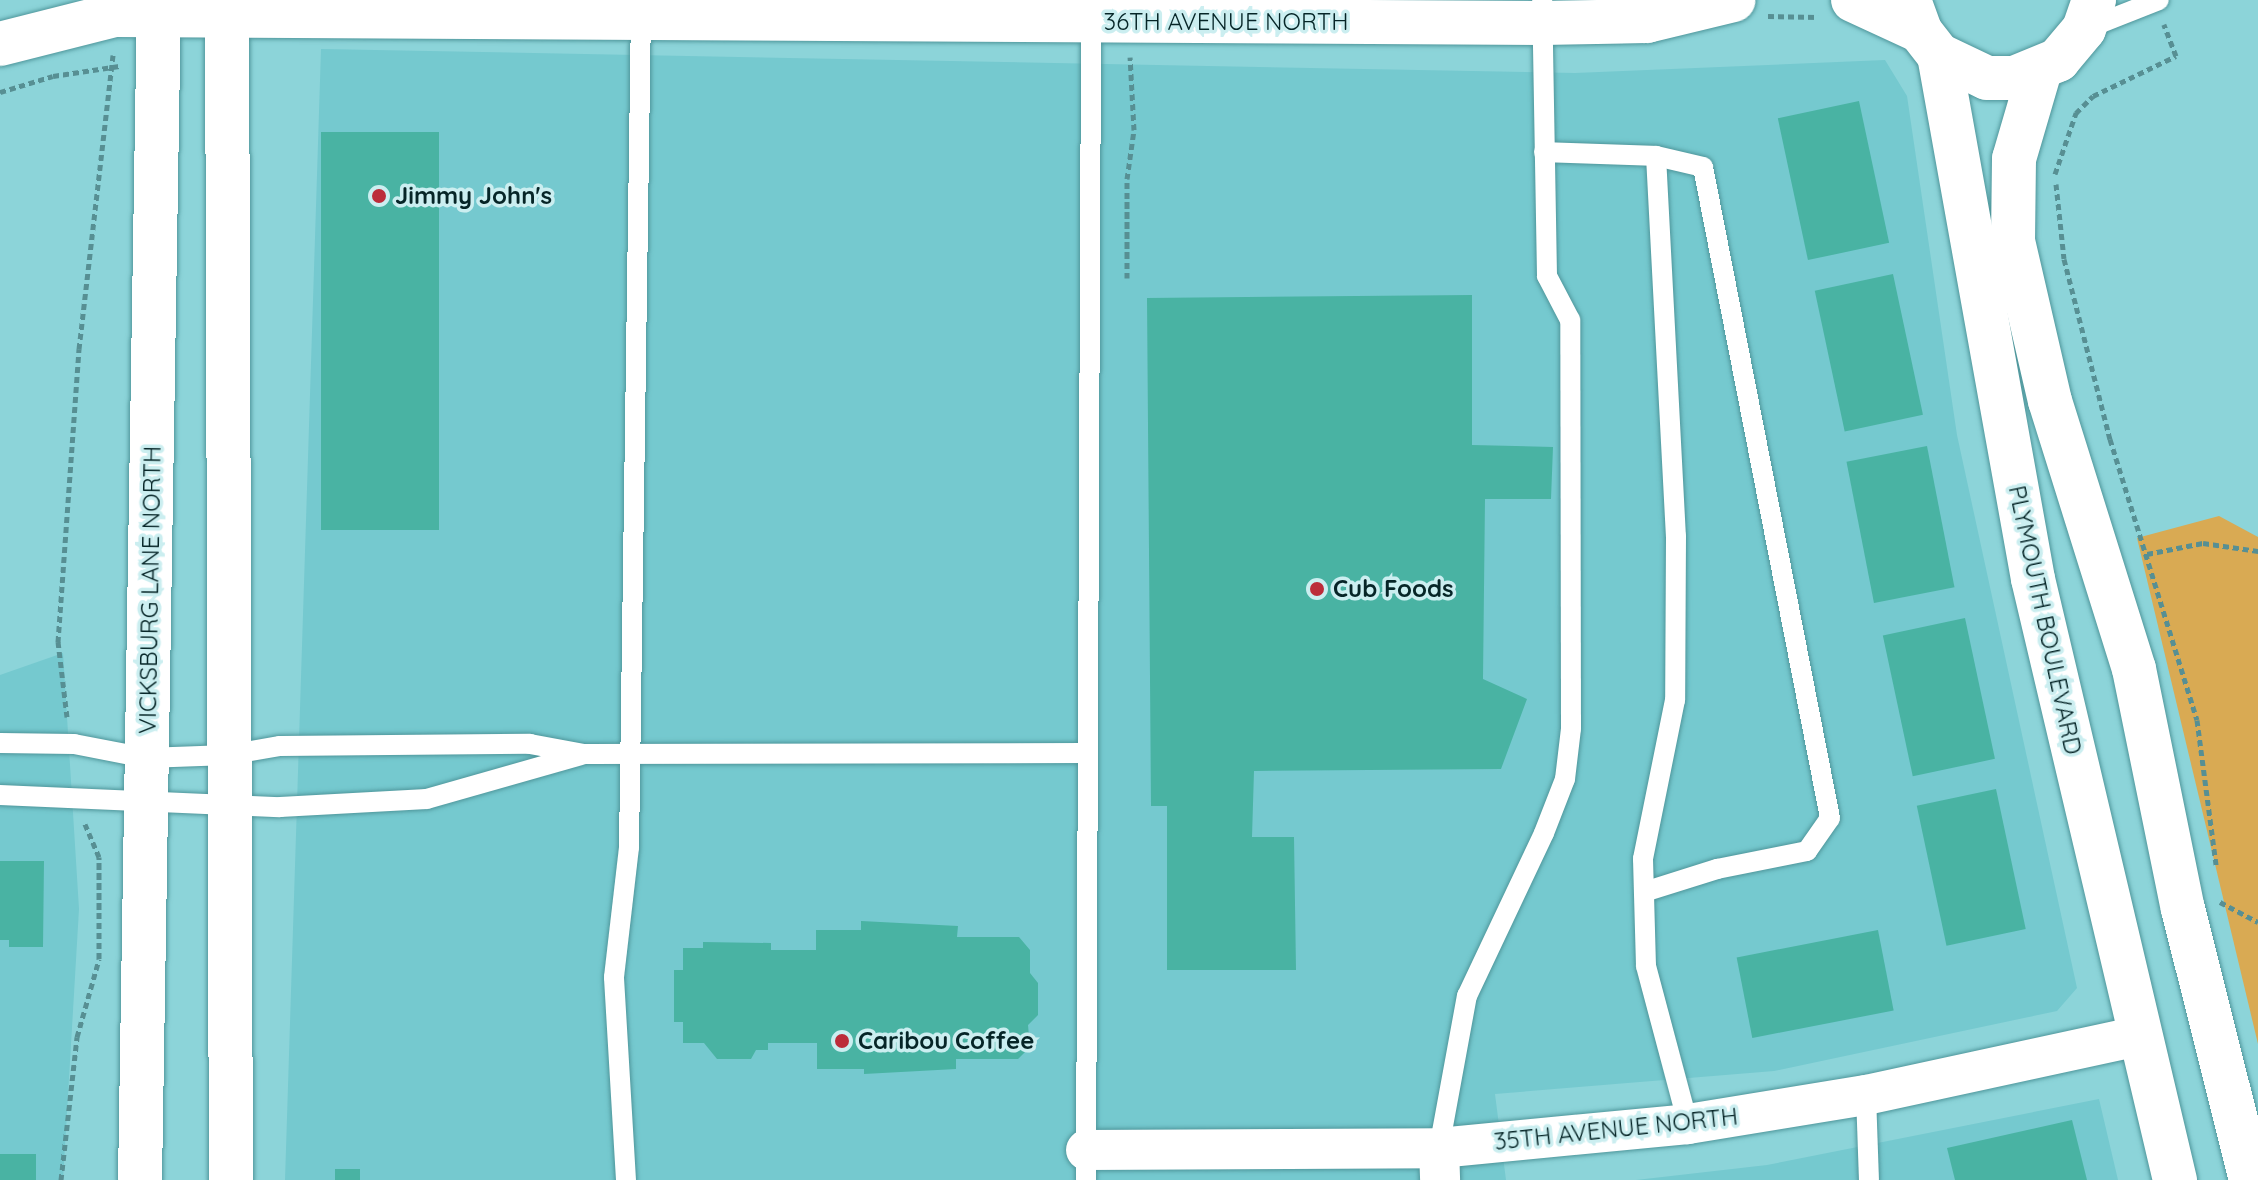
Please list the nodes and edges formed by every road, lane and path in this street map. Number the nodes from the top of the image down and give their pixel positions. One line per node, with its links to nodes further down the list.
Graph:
1 (1734, 0): 8 (street, 36TH AVENUE NORTH)
2 (1853, 0): 11 (street)
3 (2159, 0): 10 (lane)
4 (159, 7): 5 (street, 36TH AVENUE NORTH); 9 (street, 36TH AVENUE NORTH); 29 (street, VICKSBURG LANE NORTH)
5 (227, 7): 6 (street, 36TH AVENUE NORTH); 27 (street)
6 (641, 9): 7 (street, 36TH AVENUE NORTH); 28 (lane)
7 (1091, 10): 8 (street, 36TH AVENUE NORTH); 25 (lane)
8 (1542, 12): 18 (lane)
9 (115, 15): 12 (street, 36TH AVENUE NORTH); 15 (path)
10 (2089, 15): 16 (street)
11 (1923, 29): 16 (street); 38 (street, PLYMOUTH BOULEVARD)
12 (0, 44)
13 (1130, 56): 20 (path)
14 (2176, 56): 22 (path)
15 (112, 66): 17 (path); 24 (path)
16 (2040, 70): 49 (street)
17 (0, 92)
18 (1544, 152): 19 (lane); 41 (lane)
19 (1656, 156): 35 (lane); 35 (lane)
20 (1127, 278)
21 (2258, 551): 22 (path)
22 (2147, 554): 34 (path)
23 (0, 743): 24 (lane)
24 (74, 744): 29 (lane)
25 (1085, 753): 28 (lane); 42 (lane)
26 (584, 754): 27 (lane); 28 (lane); 33 (lane)
27 (228, 755): 29 (lane); 33 (street)
28 (631, 755): 46 (lane)
29 (146, 758): 32 (street, VICKSBURG LANE NORTH)
30 (0, 795): 31 (lane)
31 (73, 795): 32 (lane); 43 (path)
32 (144, 802): 33 (lane); 44 (street, VICKSBURG LANE NORTH)
33 (227, 802): 45 (street)
34 (2216, 872)
35 (1644, 892): 40 (lane)
36 (2218, 915): 37 (path)
37 (2258, 922)
38 (2139, 1036): 39 (street, 35TH AVENUE NORTH); 48 (street, PLYMOUTH BOULEVARD)
39 (1866, 1095): 40 (street, 35TH AVENUE NORTH); 47 (lane)
40 (1688, 1124): 41 (street, 35TH AVENUE NORTH)
41 (1439, 1164): 42 (street, 35TH AVENUE NORTH)
42 (1086, 1165)
43 (61, 1180)
44 (140, 1180)
45 (231, 1180)
46 (626, 1180)
47 (1869, 1180)
48 (2175, 1180)
49 (2251, 1180)

